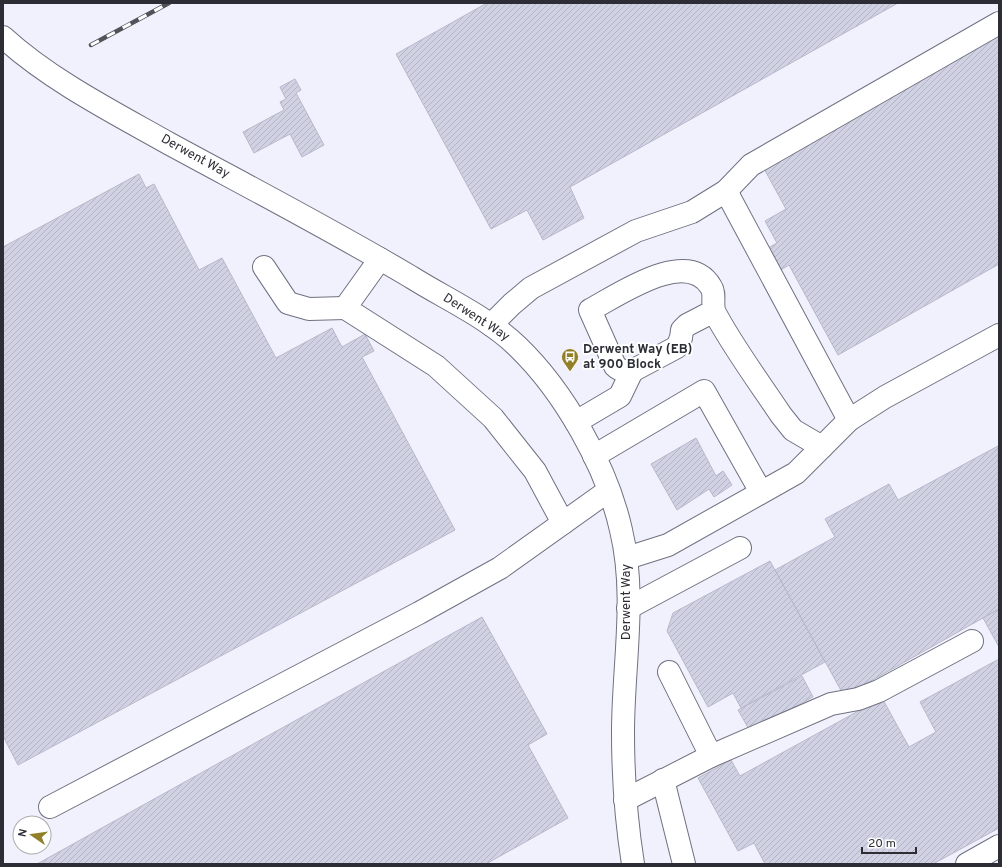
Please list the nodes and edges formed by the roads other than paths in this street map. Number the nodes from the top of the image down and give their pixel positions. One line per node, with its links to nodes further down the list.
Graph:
1 (999, 23): 3 (street)
2 (3, 38): 4 (street, Derwent Way)
3 (726, 191): 8 (street); 11 (street)
4 (380, 259): 6 (street); 8 (street, Derwent Way)
5 (264, 268): 6 (street)
6 (345, 308): 17 (street)
7 (714, 311): 10 (street); 10 (street); 13 (street)
8 (491, 325): 12 (street, Derwent Way)
9 (999, 335): 11 (street)
10 (632, 371): 12 (street)
11 (849, 420): 13 (street)
12 (576, 422): 14 (street, Derwent Way)
13 (822, 447): 16 (street)
14 (594, 456): 15 (street, Derwent Way); 16 (street)
15 (608, 491): 17 (street); 19 (street, Derwent Way)
16 (762, 492): 19 (street)
17 (563, 524): 26 (street)
18 (740, 548): 20 (street)
19 (627, 558): 20 (street, Derwent Way)
20 (628, 608): 25 (street, Derwent Way)
21 (972, 641): 23 (street)
22 (669, 672): 23 (street)
23 (711, 756): 24 (street)
24 (664, 780): 25 (street); 29 (street)
25 (625, 800): 28 (street, Derwent Way)
26 (50, 807)
27 (999, 846): 30 (street)
28 (633, 864)
29 (684, 864)
30 (967, 864)

